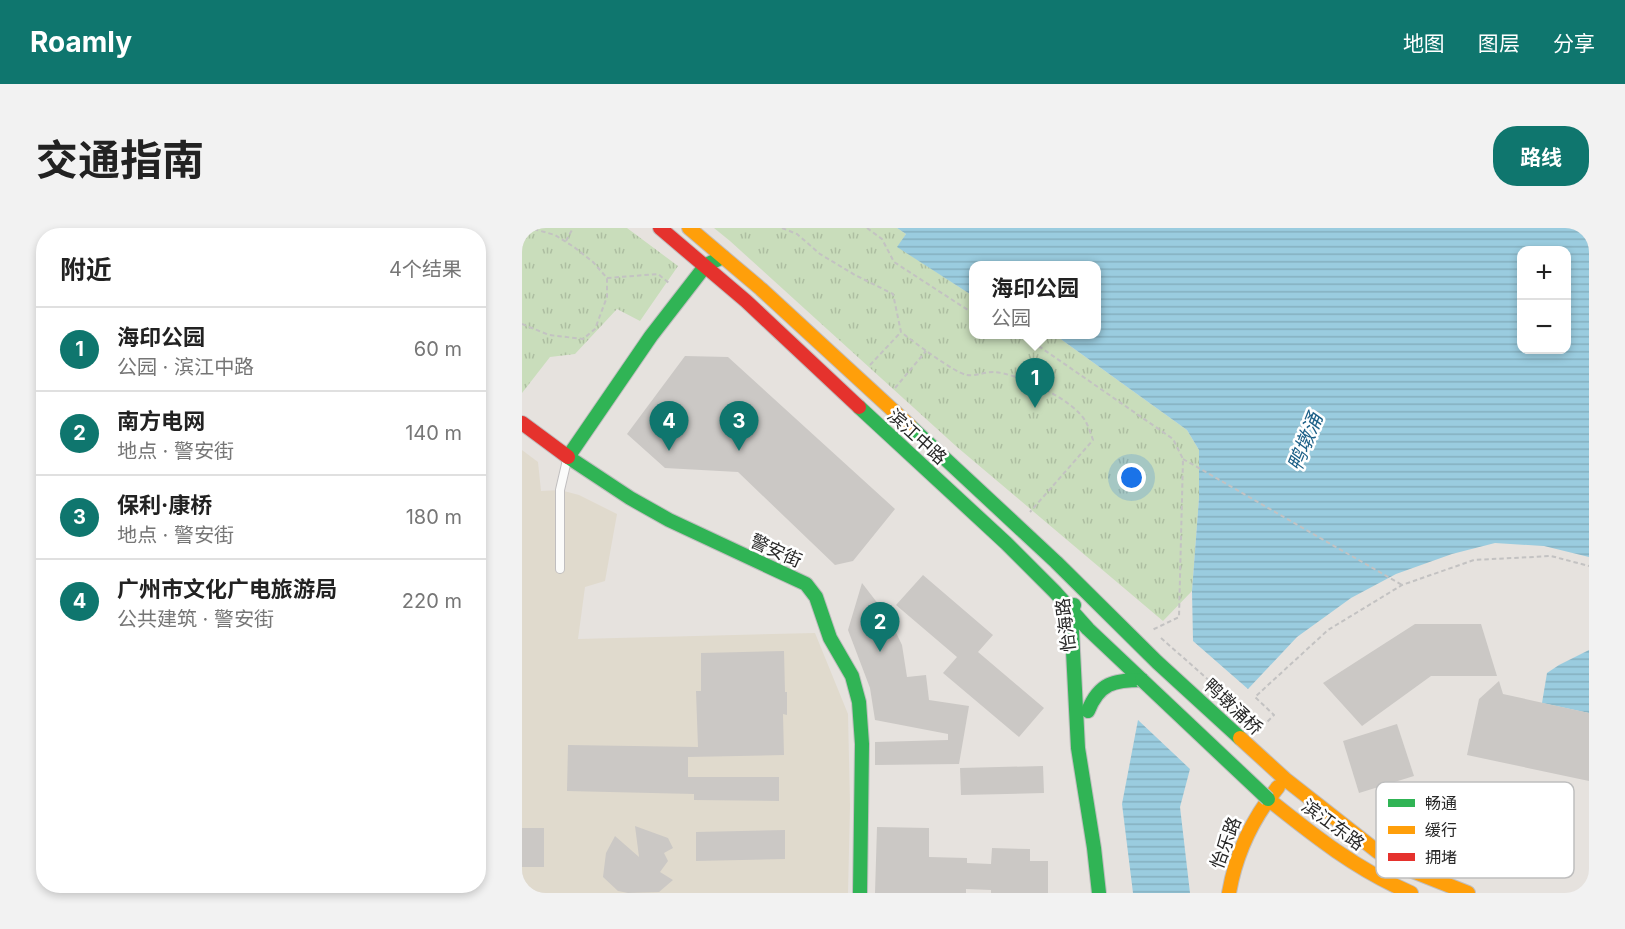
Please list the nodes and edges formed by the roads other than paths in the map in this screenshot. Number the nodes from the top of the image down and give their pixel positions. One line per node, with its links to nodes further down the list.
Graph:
1 (660, 228): 4 (main road, 滨江中路)
2 (689, 228): 3 (main road, 滨江中路)
3 (723, 256): 4 (main road); 9 (main road, 滨江中路)
4 (710, 274): 7 (main road); 10 (main road, 滨江中路)
5 (625, 398): 7 (main road)
6 (522, 423): 7 (main road, 警安街)
7 (573, 460): 8 (lane); 23 (main road, 警安街)
8 (560, 569)
9 (1080, 587): 10 (main road, 怡海路); 11 (main road, 怡海路); 13 (main road, 滨江中路)
10 (1071, 612): 11 (main road, 滨江中路); 24 (main road, 怡海路)
11 (1088, 629): 12 (main road, 怡海路); 14 (main road, 滨江中路)
12 (1088, 649)
13 (1157, 662): 17 (main road, 鸭墩涌桥)
14 (1142, 680): 16 (main road); 18 (main road, bridge)
15 (1088, 684): 16 (main road)
16 (1088, 711): 25 (main road)
17 (1285, 779): 18 (main road, 怡乐路); 19 (main road, 滨江东路)
18 (1268, 799): 20 (main road, 滨江东路); 26 (main road, 怡乐路)
19 (1376, 850)
20 (1376, 876)
21 (1380, 878): 27 (main road, 滨江东路)
22 (1430, 878): 28 (main road, 滨江东路)
23 (860, 893)
24 (1099, 893)
25 (1113, 893)
26 (1229, 893)
27 (1411, 893)
28 (1468, 893)

